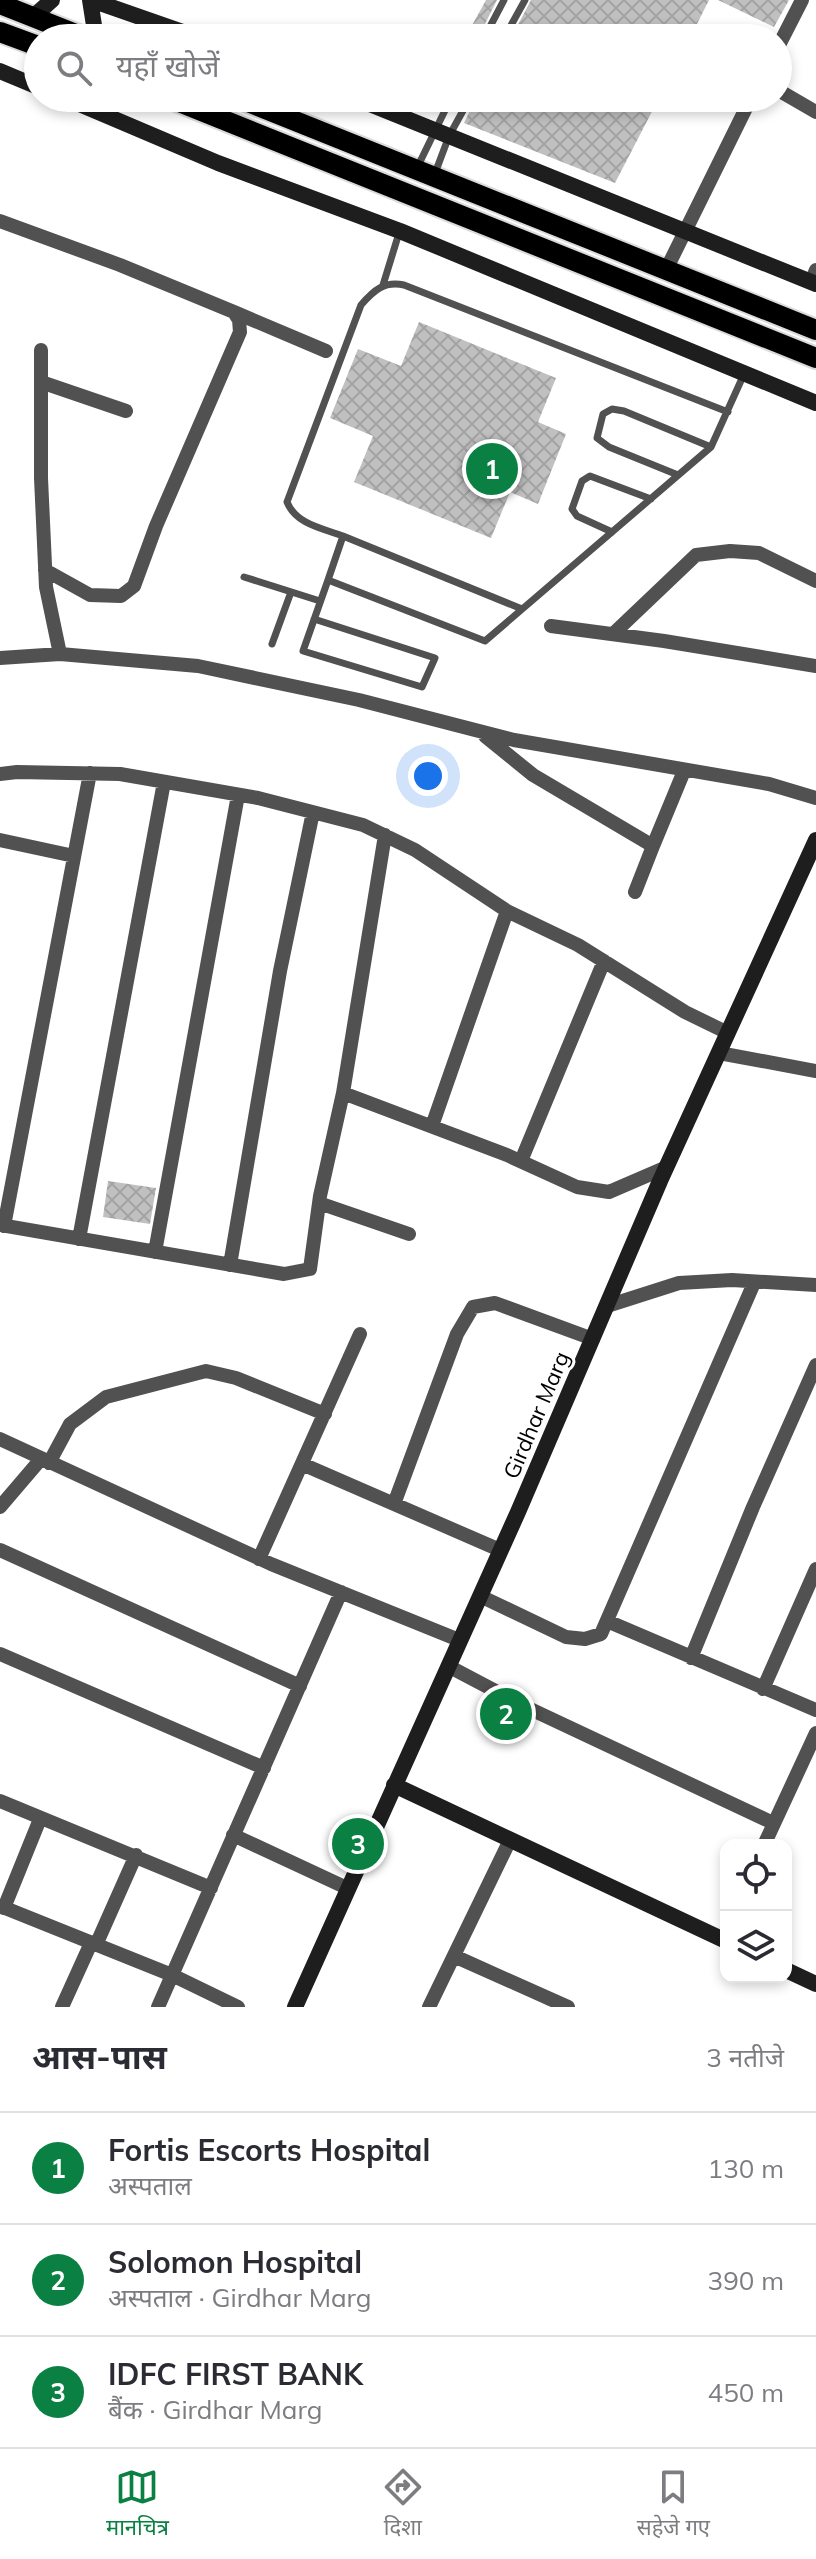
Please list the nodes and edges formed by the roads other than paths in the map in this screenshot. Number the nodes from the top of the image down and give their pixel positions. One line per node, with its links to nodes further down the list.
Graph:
1 (52, 0): 7 (street)
2 (90, 0): 9 (street); 10 (street)
3 (504, 0): 11 (lane)
4 (525, 0): 12 (lane)
5 (802, 0): 13 (street)
6 (0, 4): 7 (main road)
7 (33, 17): 8 (main road)
8 (51, 24)
9 (94, 24)
10 (159, 24)
11 (491, 24)
12 (512, 24)
13 (790, 24)
14 (0, 32): 15 (main road)
15 (24, 41)
16 (0, 71): 17 (street)
17 (24, 81)
18 (792, 98): 26 (street)
19 (98, 112): 30 (street)
20 (204, 112): 39 (main road)
21 (273, 112): 28 (main road)
22 (389, 112): 27 (street)
23 (447, 112): 27 (lane)
24 (458, 112): 27 (lane)
25 (744, 112): 31 (street)
26 (816, 112)
27 (441, 133): 28 (lane); 28 (lane); 31 (street)
28 (425, 172): 32 (main road)
29 (0, 221): 35 (street)
30 (400, 231): 34 (lane); 40 (street)
31 (686, 231): 32 (street); 33 (street)
32 (666, 270): 36 (main road)
33 (814, 279)
34 (383, 285): 44 (lane); 49 (lane)
35 (234, 312): 38 (street); 50 (street)
36 (816, 330)
37 (41, 350): 41 (street)
38 (326, 351)
39 (816, 358)
40 (744, 374): 42 (street); 44 (lane)
41 (41, 382): 43 (street); 50 (street)
42 (816, 403)
43 (126, 411)
44 (728, 412): 45 (lane)
45 (711, 447): 46 (lane); 46 (lane)
46 (678, 475): 47 (lane)
47 (651, 499): 48 (lane); 48 (lane)
48 (612, 532): 56 (lane)
49 (343, 536): 52 (lane); 56 (lane)
50 (45, 570): 61 (street)
51 (244, 577): 54 (lane)
52 (328, 580): 55 (lane); 56 (lane)
53 (816, 581): 59 (street)
54 (291, 592): 55 (lane); 60 (lane)
55 (320, 601): 57 (lane)
56 (522, 609)
57 (314, 619): 57 (lane)
58 (551, 626): 59 (street)
59 (613, 634): 63 (street)
60 (272, 644)
61 (60, 654): 62 (street); 64 (street)
62 (0, 658)
63 (816, 666)
64 (481, 732): 65 (street); 75 (street)
65 (684, 771): 70 (street); 75 (street)
66 (90, 773): 67 (street); 68 (street); 76 (street)
67 (0, 774)
68 (164, 782): 69 (street); 90 (street)
69 (238, 795): 71 (street); 91 (street)
70 (816, 798)
71 (313, 812): 72 (street); 92 (street)
72 (385, 835): 78 (street); 83 (street)
73 (0, 840): 76 (street)
74 (816, 840): 80 (street, Girdhar Marg)
75 (653, 846): 77 (street)
76 (74, 856): 88 (street)
77 (635, 892)
78 (507, 911): 79 (street); 84 (street)
79 (604, 961): 80 (street); 85 (street)
80 (728, 1033): 81 (street, Girdhar Marg)
81 (719, 1053): 82 (street); 86 (street, Girdhar Marg)
82 (816, 1071)
83 (343, 1093): 84 (street); 87 (street)
84 (432, 1126): 85 (street)
85 (521, 1161): 86 (street)
86 (664, 1174): 95 (street, Girdhar Marg)
87 (319, 1203): 89 (street); 92 (street)
88 (2, 1225): 90 (street)
89 (409, 1234)
90 (79, 1239): 91 (street)
91 (155, 1252): 92 (street)
92 (230, 1265)
93 (754, 1283): 94 (street); 95 (street); 112 (street)
94 (816, 1285)
95 (607, 1306): 97 (street, Girdhar Marg)
96 (360, 1334): 100 (street)
97 (593, 1339): 104 (street); 107 (street, Girdhar Marg)
98 (816, 1365): 99 (street)
99 (810, 1395): 115 (street)
100 (325, 1414): 102 (street); 103 (street)
101 (0, 1439): 102 (street)
102 (45, 1461): 105 (street); 108 (street)
103 (302, 1464): 104 (street); 108 (street)
104 (394, 1504): 107 (street)
105 (0, 1507)
106 (0, 1550): 117 (street)
107 (500, 1550): 111 (street, Girdhar Marg)
108 (259, 1559): 110 (street)
109 (816, 1569): 118 (street)
110 (341, 1592): 113 (street); 117 (street)
111 (480, 1596): 112 (street); 113 (street, Girdhar Marg)
112 (607, 1621): 115 (street)
113 (459, 1640): 116 (street, Girdhar Marg)
114 (0, 1654): 121 (street)
115 (691, 1658): 118 (street)
116 (448, 1666): 122 (street, Girdhar Marg); 125 (street)
117 (300, 1686): 121 (street)
118 (763, 1689): 119 (street)
119 (816, 1710)
120 (816, 1733): 125 (street)
121 (264, 1768): 126 (street)
122 (394, 1785): 128 (street); 131 (street, Girdhar Marg)
123 (0, 1801): 124 (street)
124 (40, 1819): 129 (street); 132 (street)
125 (773, 1823): 127 (street)
126 (233, 1835): 130 (street); 131 (street)
127 (766, 1839)
128 (510, 1840): 133 (street); 135 (street)
129 (136, 1855): 130 (street); 134 (street)
130 (211, 1888): 137 (street)
131 (347, 1888): 142 (street, Girdhar Marg)
132 (2, 1907): 134 (street)
133 (720, 1936)
134 (94, 1944): 137 (street); 139 (street)
135 (454, 1956): 143 (street); 144 (street)
136 (792, 1973): 138 (street)
137 (172, 1975): 140 (street); 141 (street)
138 (816, 1984)
139 (62, 2007)
140 (158, 2007)
141 (238, 2007)
142 (295, 2007)
143 (429, 2007)
144 (568, 2007)

